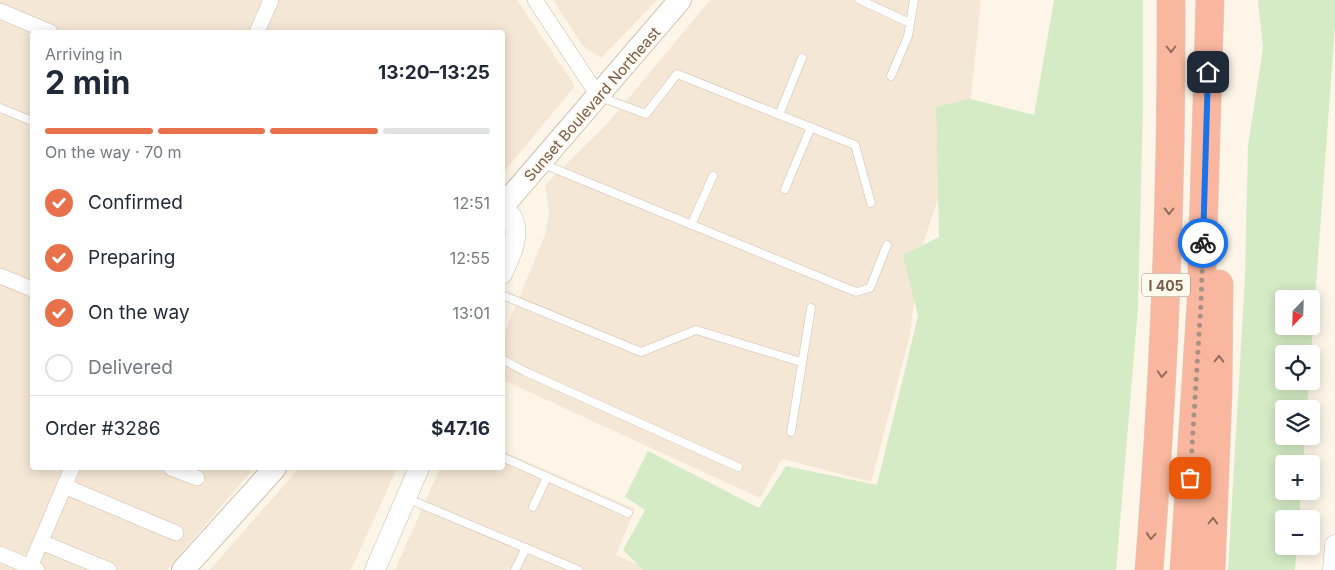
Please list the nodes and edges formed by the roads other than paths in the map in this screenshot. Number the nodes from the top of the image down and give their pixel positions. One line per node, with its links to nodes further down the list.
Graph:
1 (535, 0): 14 (street)
2 (680, 0): 14 (main road, Sunset Boulevard Northeast)
3 (860, 0): 9 (lane)
4 (914, 0): 9 (lane)
5 (1171, 0): 58 (highway, I 405, one-way to 58)
6 (1210, 0): 16 (highway, I 405)
7 (267, 1): 11 (street)
8 (0, 12): 10 (street)
9 (910, 23): 13 (lane)
10 (45, 30)
11 (258, 30)
12 (802, 58): 17 (lane)
13 (891, 76)
14 (599, 97): 17 (lane); 20 (main road, Sunset Boulevard Northeast)
15 (0, 108): 18 (lane)
16 (1208, 108): 59 (highway, I 405); 60 (highway, one-way to 16)
17 (779, 115): 19 (lane)
18 (30, 120)
19 (811, 127): 22 (lane); 23 (lane)
20 (541, 164): 24 (main road, Sunset Boulevard Northeast); 26 (lane)
21 (713, 176): 26 (lane)
22 (785, 189)
23 (871, 204)
24 (505, 205)
25 (505, 211): 28 (street)
26 (691, 225): 27 (lane)
27 (887, 245)
28 (505, 267)
29 (0, 276): 30 (street)
30 (30, 288)
31 (505, 296): 34 (lane)
32 (811, 308): 34 (lane)
33 (505, 361): 37 (lane)
34 (801, 362): 35 (lane)
35 (791, 432)
36 (505, 458): 42 (lane)
37 (738, 467)
38 (71, 470): 44 (street)
39 (176, 470): 43 (street)
40 (273, 470): 54 (main road)
41 (418, 470): 45 (street)
42 (547, 477): 46 (lane); 47 (lane)
43 (197, 478)
44 (64, 486): 48 (street); 49 (street)
45 (406, 498): 50 (lane); 55 (street)
46 (533, 507)
47 (628, 513)
48 (176, 533)
49 (41, 542): 52 (street); 53 (street)
50 (526, 548): 56 (lane); 57 (lane)
51 (0, 554): 52 (street)
52 (34, 568)
53 (109, 570)
54 (184, 570)
55 (375, 570)
56 (515, 570)
57 (578, 570)
58 (1149, 570)
59 (1184, 570)
60 (1211, 570)

